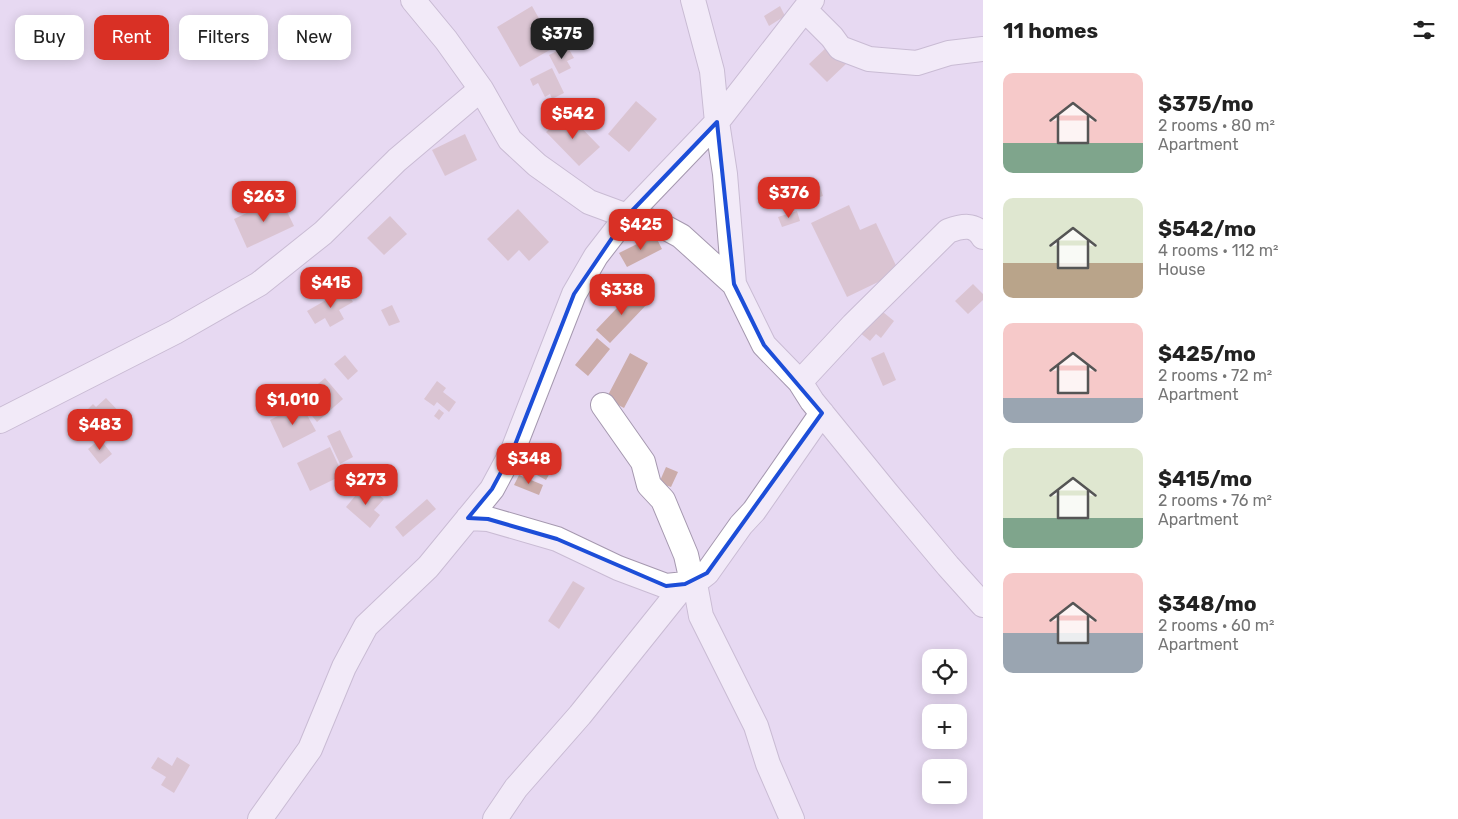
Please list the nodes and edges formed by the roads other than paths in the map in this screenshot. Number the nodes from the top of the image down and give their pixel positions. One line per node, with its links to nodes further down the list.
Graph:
1 (413, 0): 5 (street)
2 (694, 0): 6 (street)
3 (809, 5): 4 (street); 6 (street)
4 (983, 49)
5 (481, 89): 7 (street); 15 (street)
6 (717, 122): 7 (street); 11 (street)
7 (627, 216): 11 (street); 16 (street)
8 (983, 221): 9 (street)
9 (959, 228): 10 (street); 12 (street)
10 (983, 237)
11 (734, 284): 12 (street)
12 (800, 382): 14 (street)
13 (603, 405): 17 (street)
14 (822, 413): 17 (street); 18 (street)
15 (0, 422)
16 (468, 518): 17 (street); 19 (street)
17 (689, 583): 20 (street); 21 (street)
18 (983, 604)
19 (260, 819)
20 (495, 819)
21 (792, 819)

